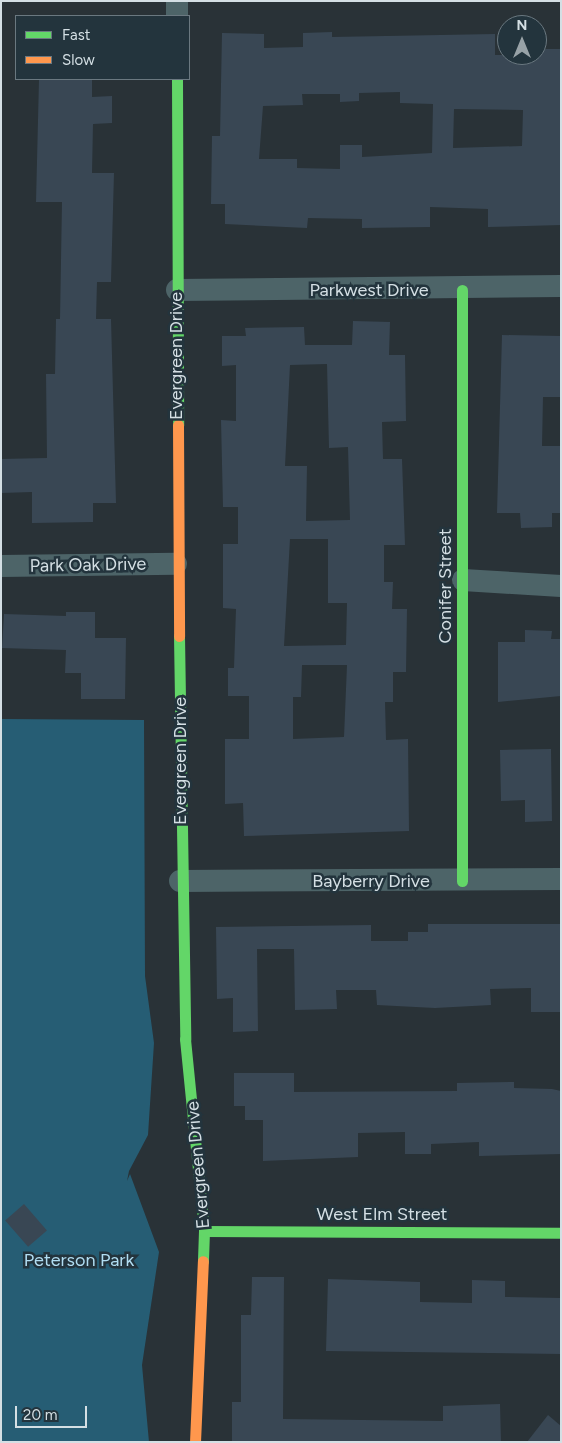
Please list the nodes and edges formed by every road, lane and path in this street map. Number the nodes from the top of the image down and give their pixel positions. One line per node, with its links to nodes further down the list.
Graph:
1 (177, 1): 2 (street)
2 (177, 15)
3 (177, 80): 5 (street, Evergreen Drive)
4 (561, 286): 6 (street, Parkwest Drive)
5 (177, 290): 6 (street, Parkwest Drive); 7 (street, Evergreen Drive)
6 (462, 290): 9 (street, Conifer Street)
7 (176, 564): 8 (street, Park Oak Drive); 12 (street, Evergreen Drive)
8 (1, 566)
9 (463, 580): 10 (street); 13 (street, Conifer Street)
10 (561, 586)
11 (561, 879): 13 (street, Bayberry Drive)
12 (180, 881): 13 (street, Bayberry Drive); 14 (street, Evergreen Drive)
13 (462, 881)
14 (204, 1231): 15 (street, West Elm Street); 16 (street, Evergreen Drive)
15 (561, 1232)
16 (195, 1442)

